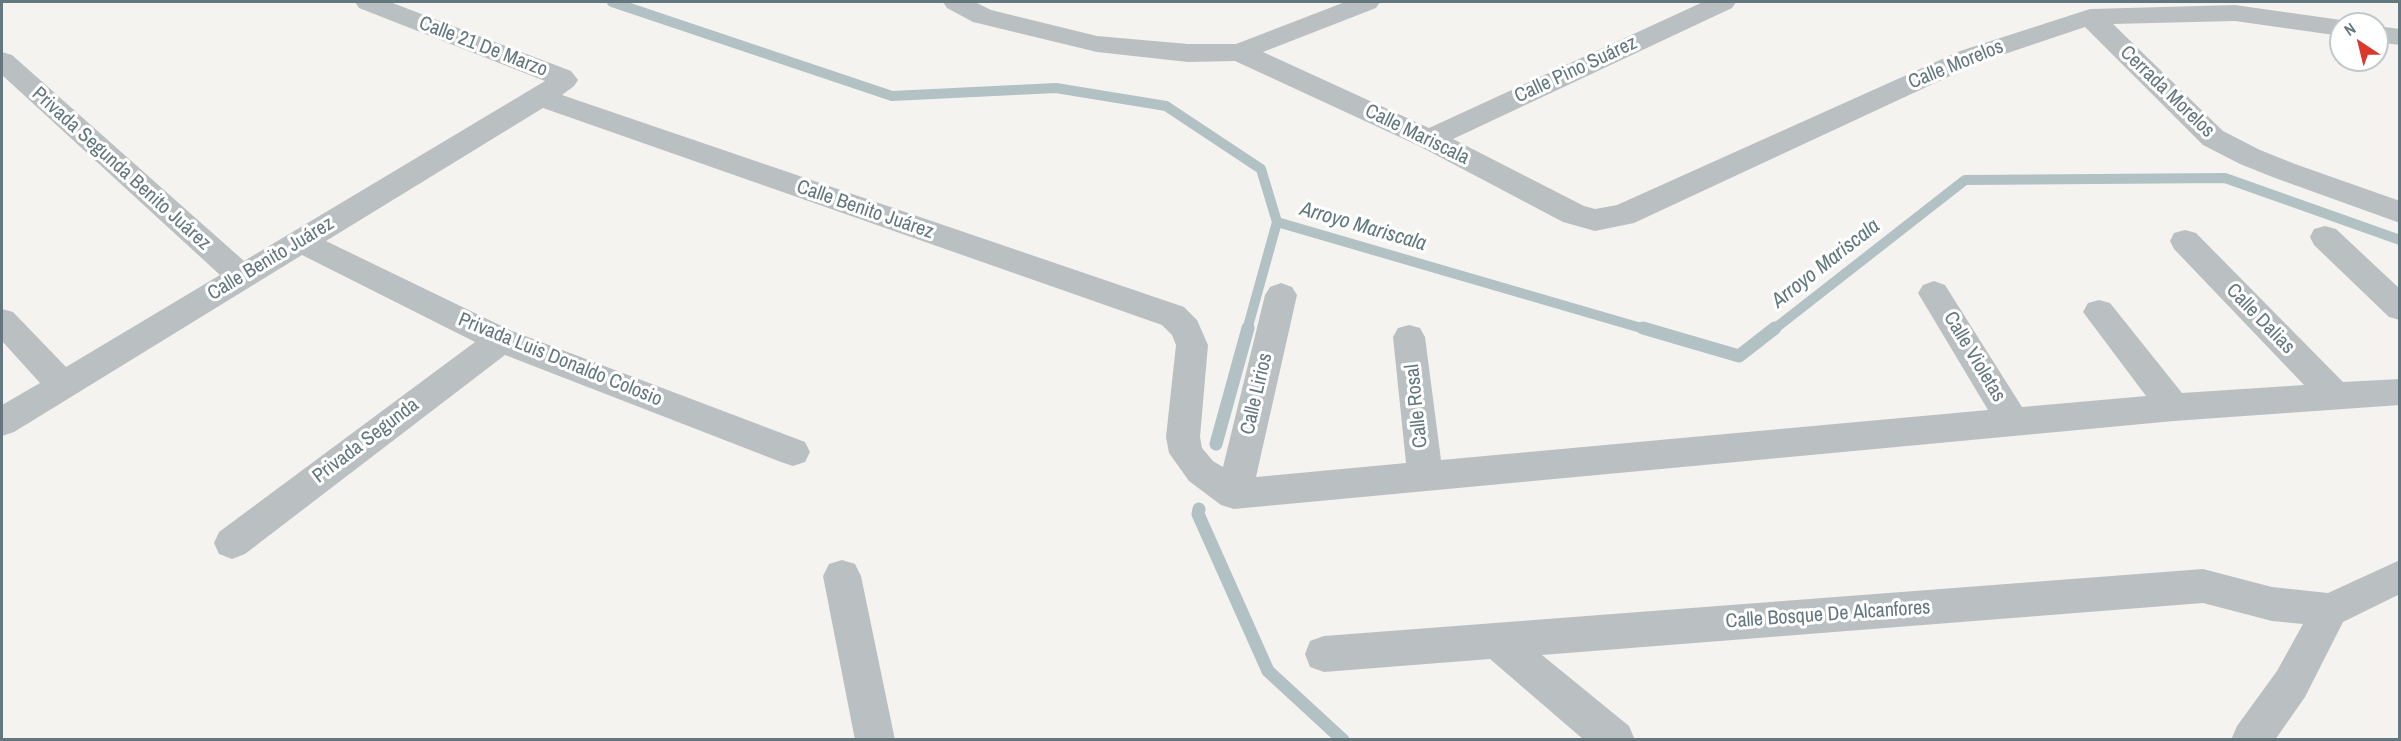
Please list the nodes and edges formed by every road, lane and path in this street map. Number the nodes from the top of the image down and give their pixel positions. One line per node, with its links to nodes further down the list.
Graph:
1 (368, 2): 9 (street, Calle 21 De Marzo)
2 (956, 2): 7 (street)
3 (1367, 2): 7 (street)
4 (1723, 2): 10 (street, Calle Pino Suárez)
5 (2090, 17): 6 (street, Calle Morelos); 11 (street, Cerrada Morelos); 12 (street, Calle Morelos)
6 (2329, 26)
7 (1239, 52): 10 (street, Calle Mariscala)
8 (4, 67): 16 (street, Privada Segunda Benito Juárez)
9 (552, 89): 14 (street, Calle Benito Juárez); 32 (street, Calle Benito Juárez)
10 (1430, 139): 12 (street, Calle Mariscala)
11 (2400, 212)
12 (1595, 220)
13 (2325, 237): 19 (street)
14 (300, 242): 16 (street, Calle Benito Juárez); 23 (street, Privada Luis Donaldo Colosio)
15 (2185, 242): 25 (street, Calle Dalias)
16 (241, 276): 24 (street, Calle Benito Juárez)
17 (1934, 293): 29 (street, Calle Violetas)
18 (1281, 295): 32 (street, Calle Lirios)
19 (2400, 308)
20 (2098, 312): 27 (street)
21 (2, 321): 24 (street)
22 (1409, 337): 31 (street, Calle Rosal)
23 (501, 340): 30 (street, Privada Luis Donaldo Colosio); 33 (street, Privada Segunda)
24 (62, 385): 28 (street, Calle Benito Juárez)
25 (2335, 396): 26 (street); 27 (street)
26 (2395, 398)
27 (2174, 407): 29 (street)
28 (2, 422)
29 (2013, 422): 31 (street)
30 (793, 452)
31 (1425, 476): 32 (street)
32 (1234, 494)
33 (232, 543)
34 (842, 576): 39 (street)
35 (2400, 576): 36 (street)
36 (2330, 610): 37 (street, Calle Bosque De Alcanfores); 41 (street)
37 (1496, 640): 38 (street, Calle Bosque De Alcanfores); 40 (street)
38 (1324, 654)
39 (875, 740)
40 (1615, 740)
41 (2251, 740)

